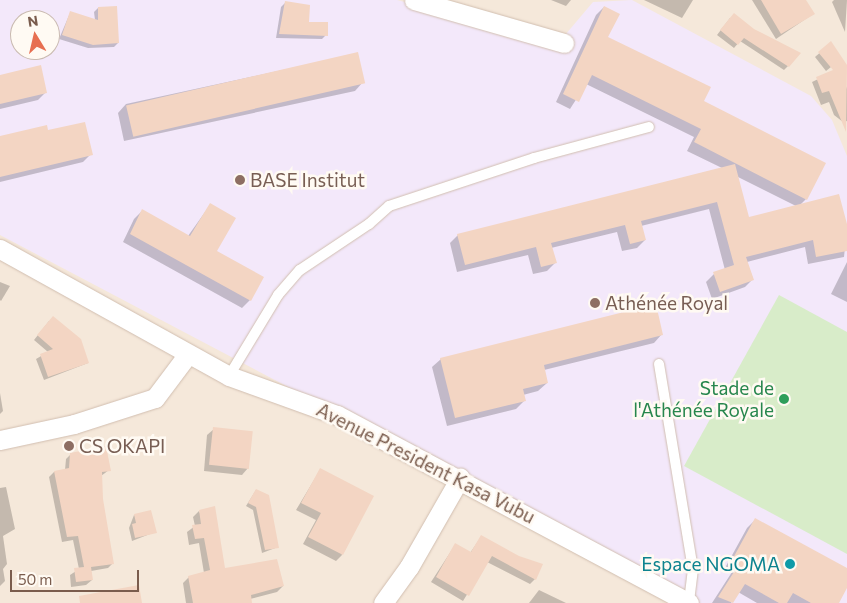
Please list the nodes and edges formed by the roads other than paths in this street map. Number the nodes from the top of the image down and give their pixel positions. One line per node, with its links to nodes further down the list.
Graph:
1 (414, 0): 2 (street)
2 (564, 43)
3 (649, 127): 7 (lane)
4 (0, 250): 5 (street, Avenue President Kasa Vubu)
5 (188, 354): 7 (street, Avenue President Kasa Vubu); 8 (street)
6 (659, 364): 11 (lane)
7 (229, 376): 9 (street, Avenue President Kasa Vubu)
8 (0, 440)
9 (460, 478): 10 (street); 11 (street, Avenue President Kasa Vubu)
10 (383, 603)
11 (689, 603)

